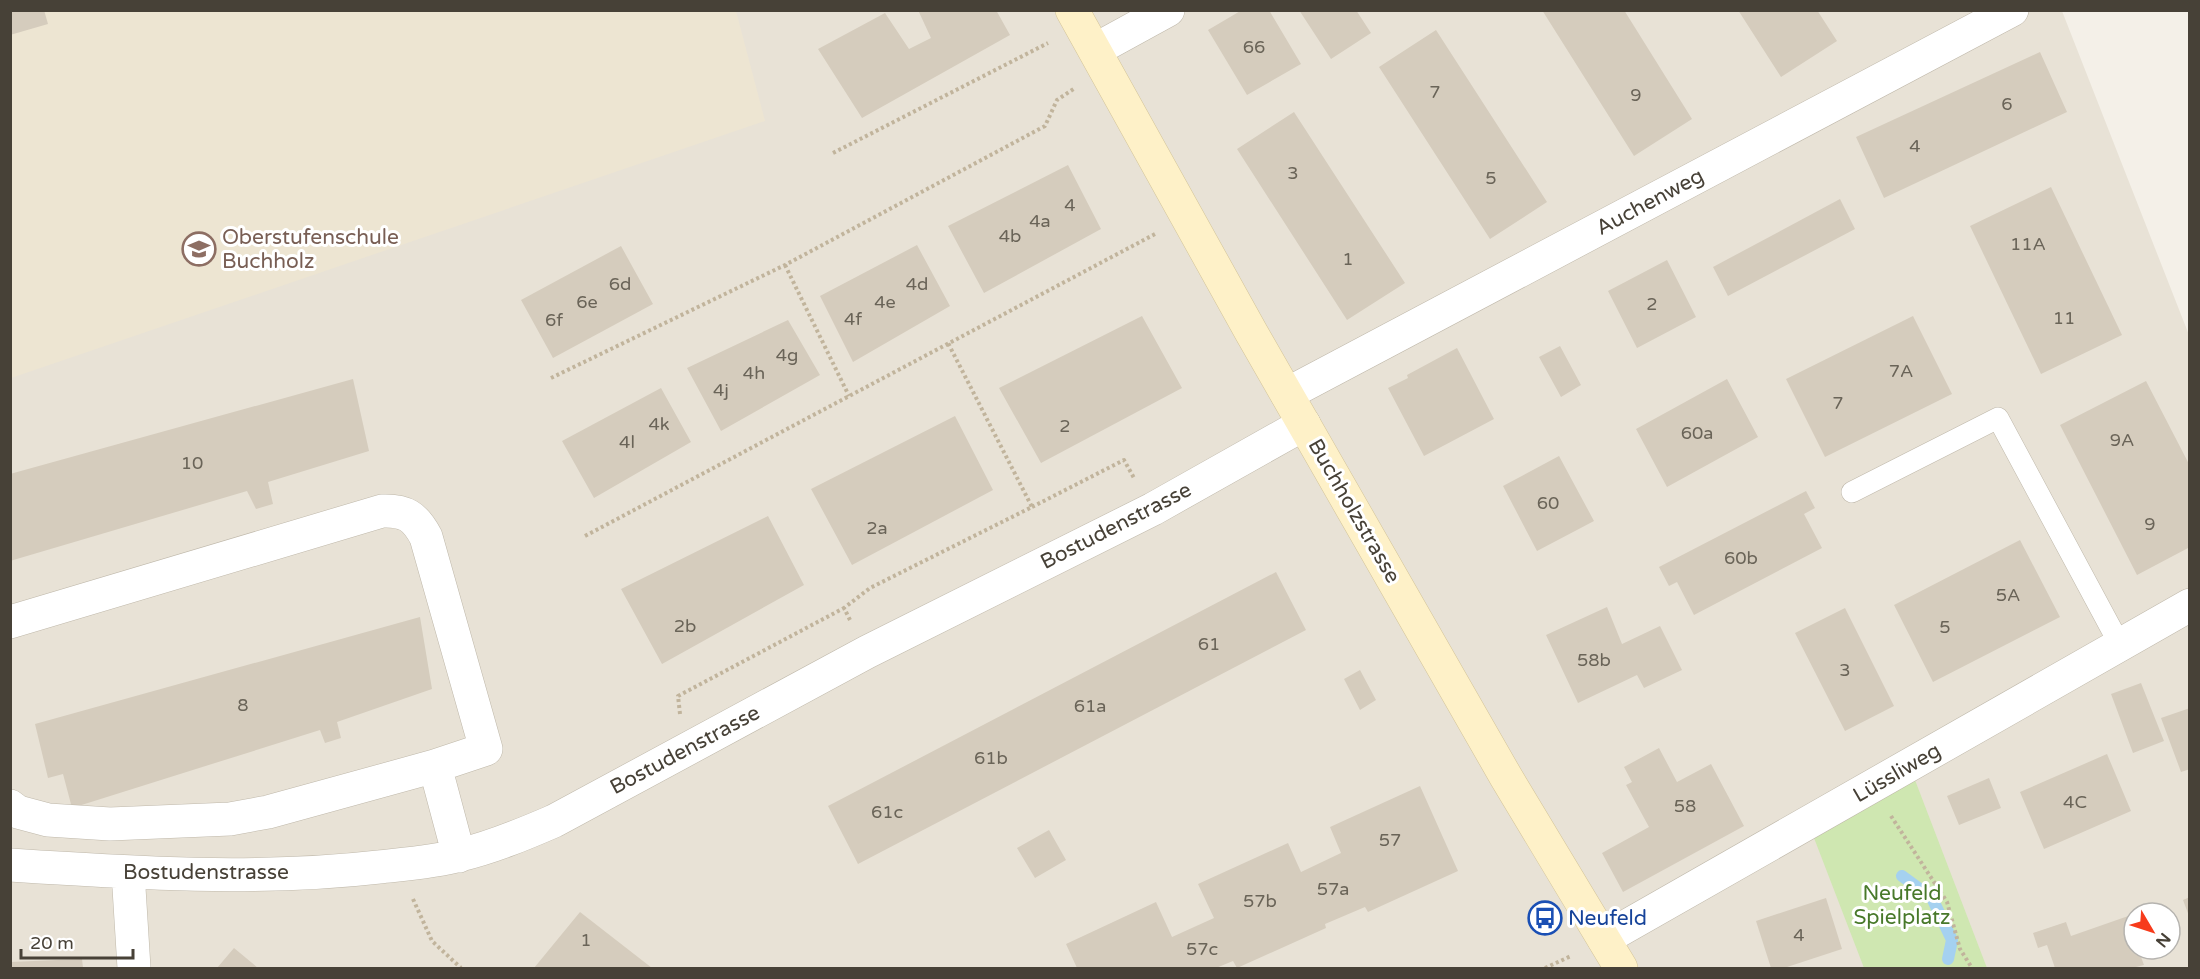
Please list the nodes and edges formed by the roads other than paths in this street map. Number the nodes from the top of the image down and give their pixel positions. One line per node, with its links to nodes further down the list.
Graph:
1 (1168, 10): 3 (street)
2 (2012, 10): 4 (street, Auchenweg)
3 (1088, 39): 4 (street, Buchholzstrasse)
4 (1287, 394): 5 (street, Buchholzstrasse)
5 (1304, 424): 12 (street, Bostudenstrasse); 15 (street, Buchholzstrasse)
6 (1852, 492): 9 (lane)
7 (2190, 605): 9 (street, Lüssliweg)
8 (10, 622): 10 (street)
9 (2120, 645): 15 (street, Lüssliweg)
10 (435, 766): 11 (street); 12 (street)
11 (10, 806)
12 (459, 856): 14 (street, Bostudenstrasse)
13 (10, 865): 14 (street, Bostudenstrasse)
14 (128, 872): 16 (street)
15 (1604, 939): 17 (street, Buchholzstrasse)
16 (134, 969)
17 (1621, 969)

